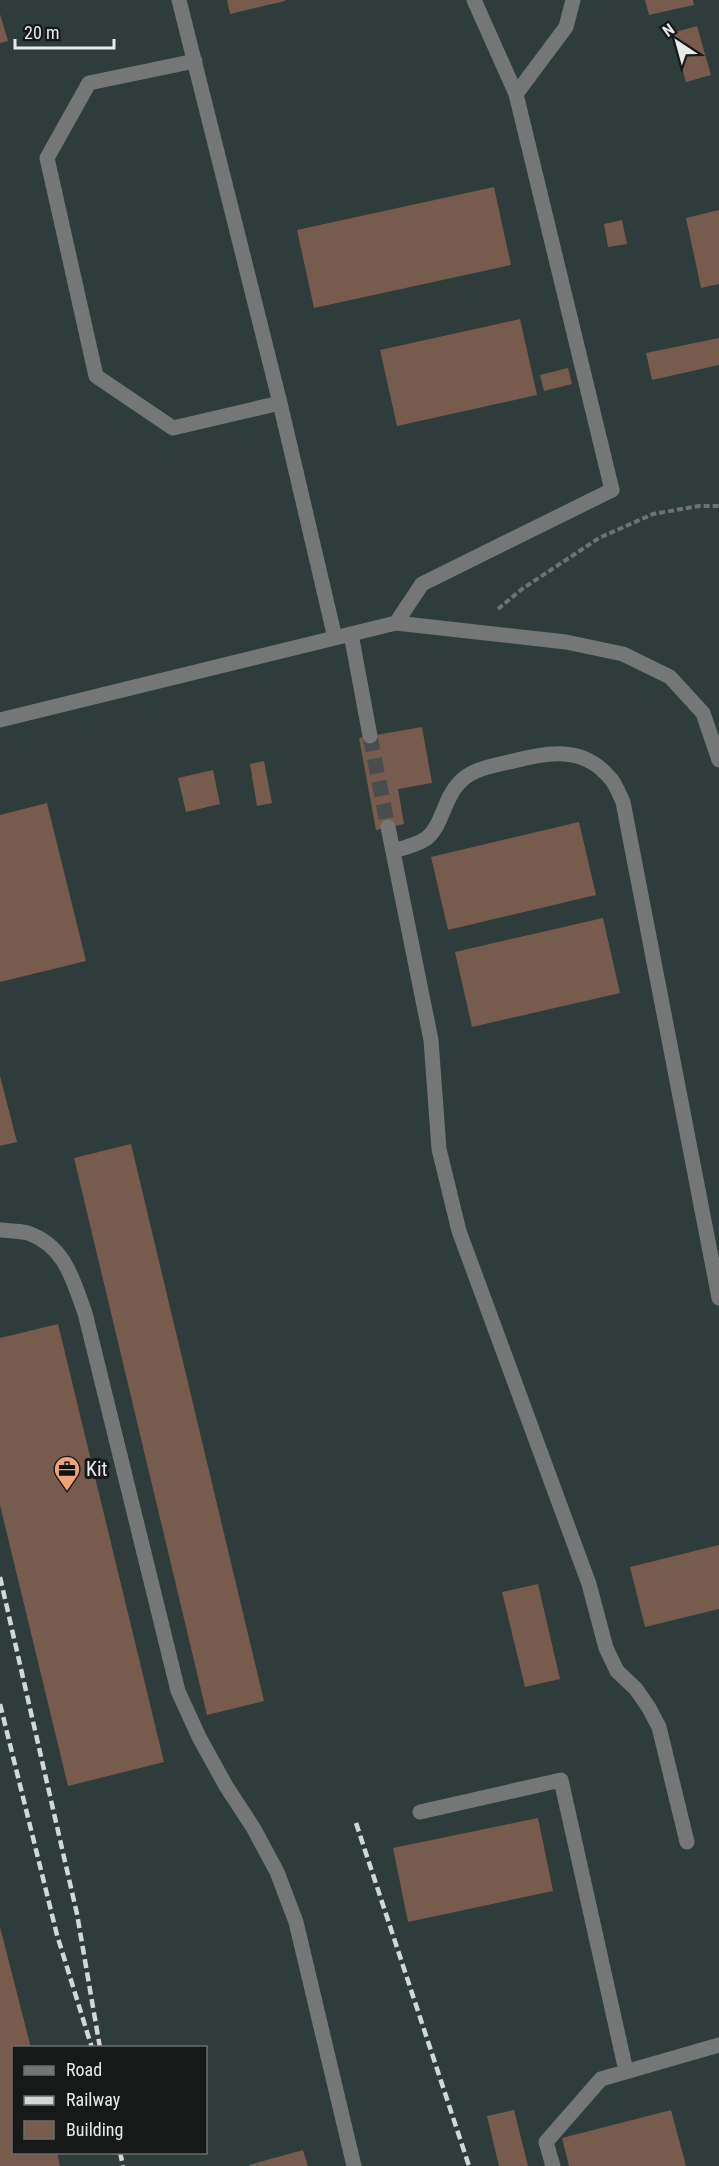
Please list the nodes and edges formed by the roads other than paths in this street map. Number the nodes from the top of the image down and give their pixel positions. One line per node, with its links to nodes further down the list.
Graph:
1 (179, 0): 4 (street)
2 (474, 0): 5 (street)
3 (573, 0): 5 (street)
4 (195, 62): 6 (street); 6 (street)
5 (516, 94): 7 (street)
6 (280, 403): 9 (street)
7 (396, 623): 8 (street); 12 (street)
8 (351, 634): 9 (street); 11 (street)
9 (335, 638): 10 (street)
10 (0, 720)
11 (370, 736)
12 (719, 760)
13 (388, 827): 14 (street)
14 (393, 851): 16 (street); 18 (street)
15 (0, 1230): 21 (street)
16 (719, 1298)
17 (420, 1812): 20 (street)
18 (687, 1842)
19 (719, 2045): 20 (street)
20 (626, 2071): 22 (street)
21 (354, 2166)
22 (553, 2166)

